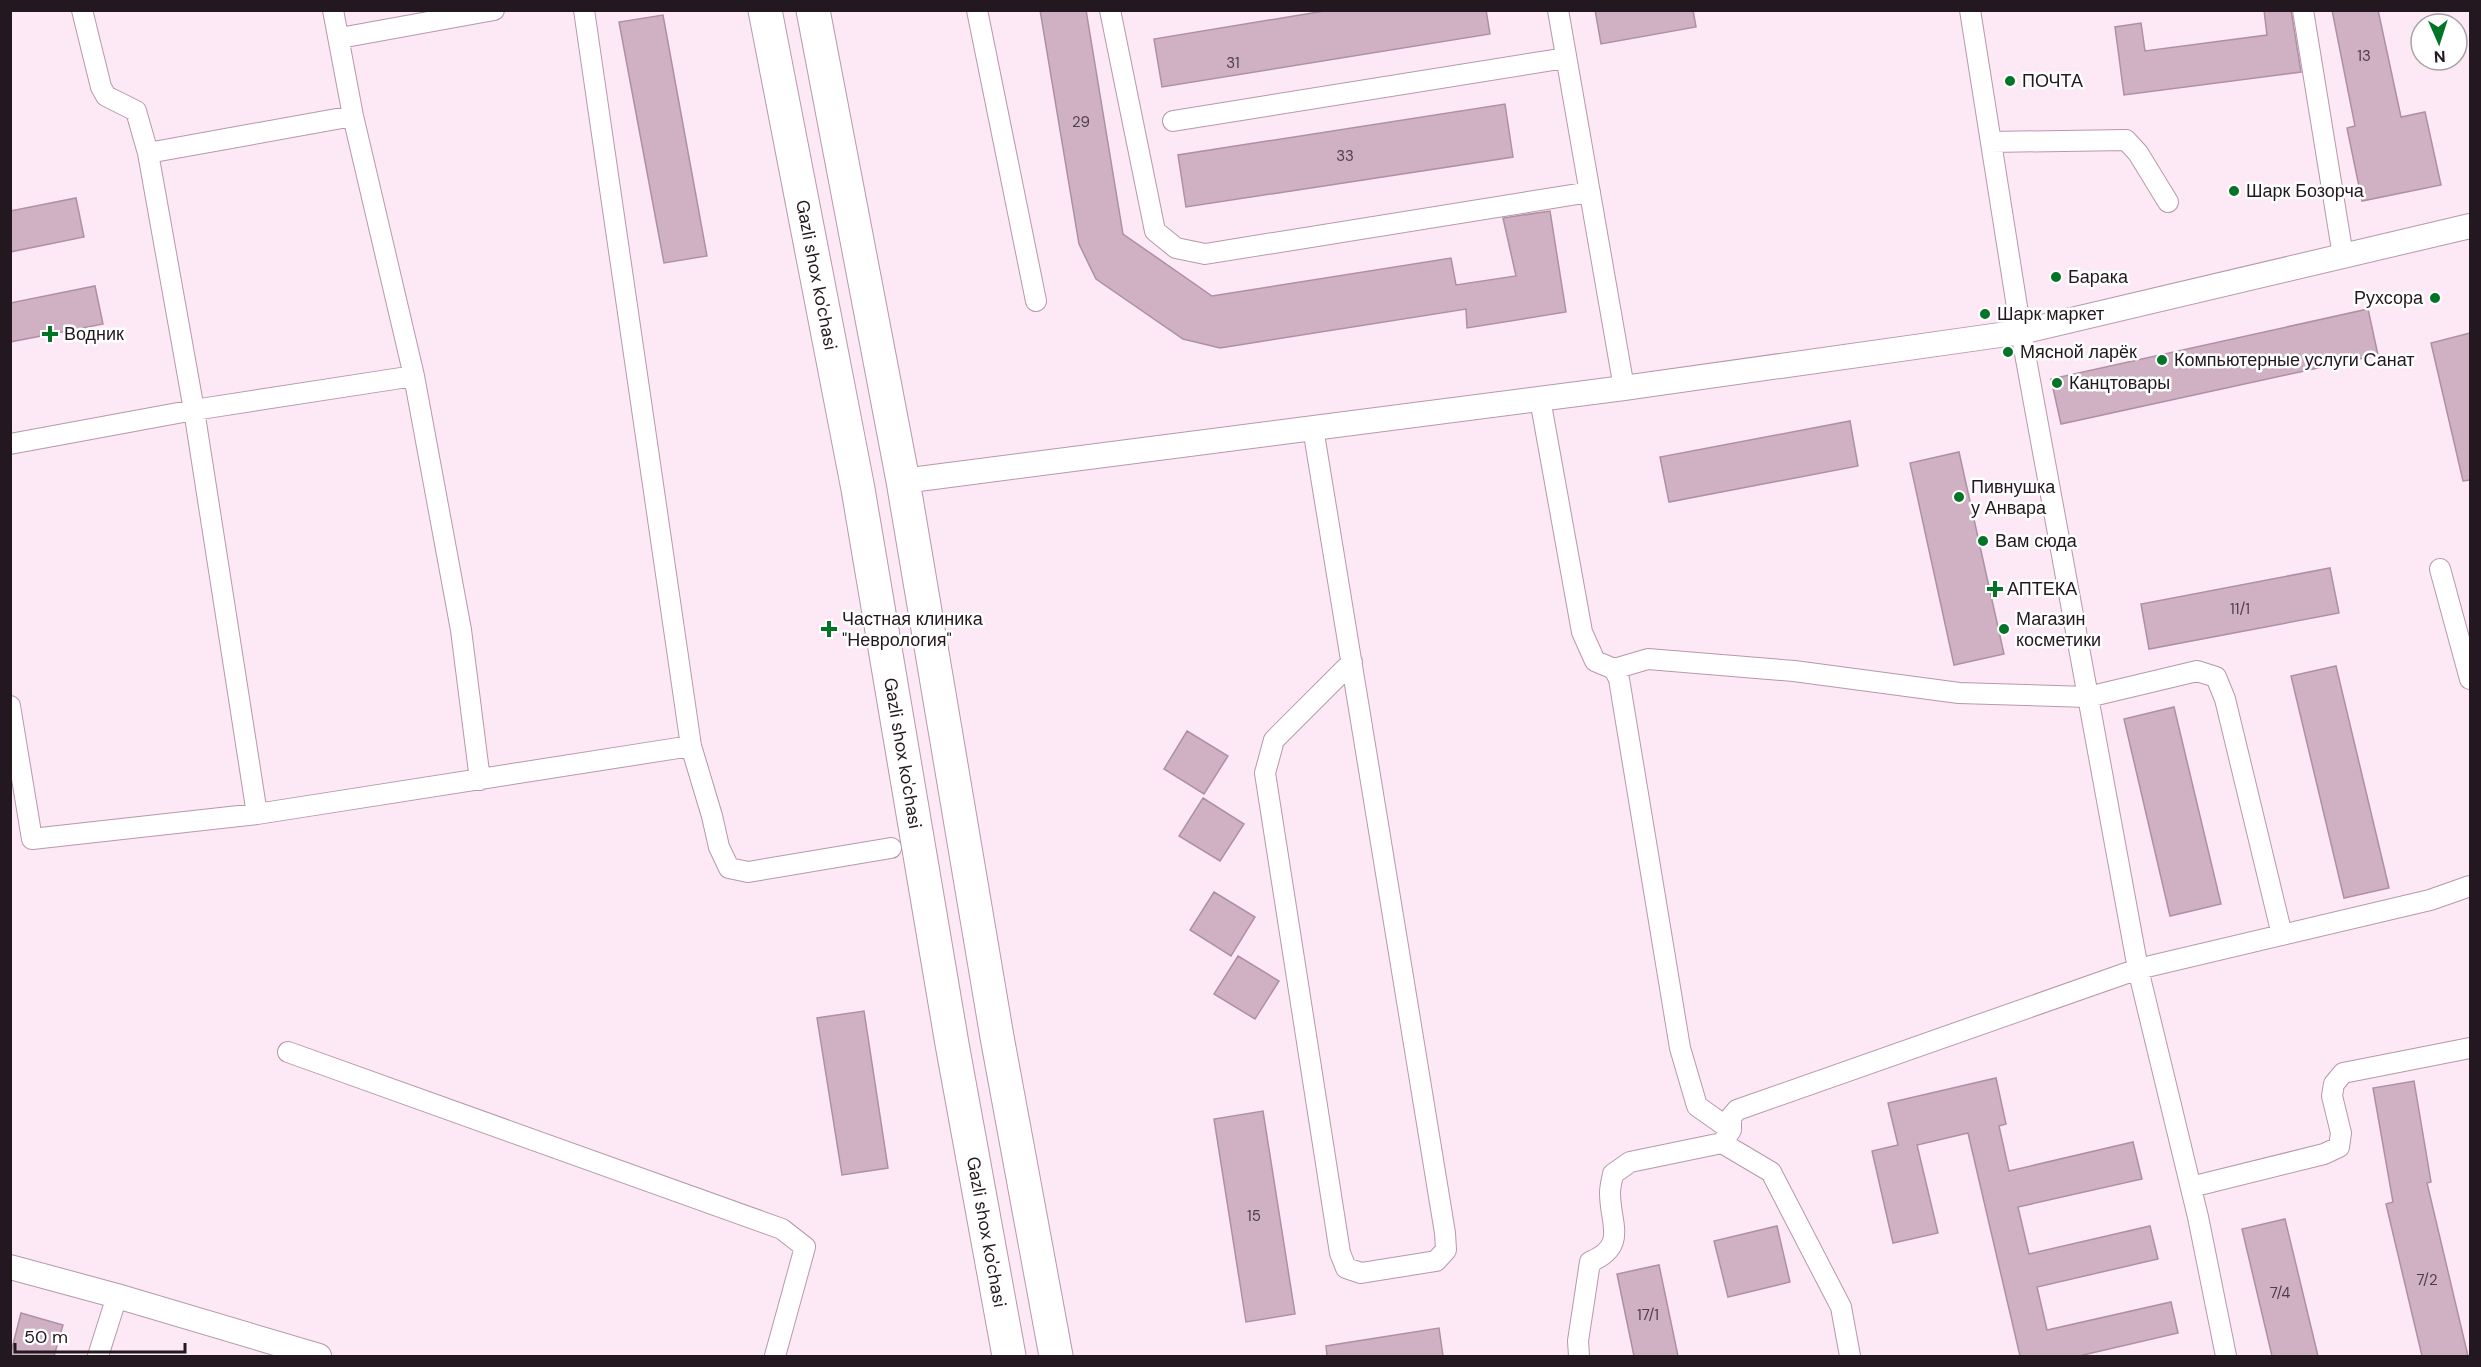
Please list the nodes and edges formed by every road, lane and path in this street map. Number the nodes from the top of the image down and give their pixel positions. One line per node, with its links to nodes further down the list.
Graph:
1 (82, 10): 17 (street)
2 (333, 10): 12 (street)
3 (494, 10): 12 (street)
4 (584, 10): 37 (street)
5 (765, 10): 53 (highway, Gazli shox ko'chasi)
6 (813, 10): 30 (highway)
7 (976, 10): 22 (street)
8 (1110, 10): 18 (street)
9 (1558, 10): 13 (street)
10 (1970, 10): 16 (street)
11 (2303, 10): 21 (street)
12 (340, 38): 14 (street)
13 (1566, 58): 15 (street); 18 (street)
14 (353, 116): 17 (street); 24 (street)
15 (1173, 121)
16 (1990, 142): 19 (street); 23 (street)
17 (148, 153): 27 (street)
18 (1590, 192): 25 (street)
19 (2168, 202)
20 (2470, 226): 21 (street)
21 (2343, 256): 23 (street)
22 (1036, 301)
23 (2020, 332): 25 (street); 35 (street)
24 (414, 376): 27 (street); 38 (street)
25 (1624, 388): 26 (street)
26 (1540, 399): 28 (street); 33 (street)
27 (194, 411): 29 (street); 39 (street)
28 (1313, 428): 30 (street); 32 (street)
29 (10, 444)
30 (903, 481): 54 (highway)
31 (2440, 569): 34 (street)
32 (1352, 662): 32 (street)
33 (1614, 669): 35 (street); 46 (street)
34 (2470, 679)
35 (2088, 697): 42 (street); 43 (street)
36 (10, 706): 39 (street)
37 (691, 747): 38 (street); 40 (street)
38 (480, 780): 39 (street)
39 (257, 814)
40 (891, 848)
41 (2470, 886): 42 (street)
42 (2282, 935): 43 (street)
43 (2138, 969): 46 (street); 47 (street)
44 (2470, 1048): 47 (street)
45 (288, 1052): 52 (street)
46 (1726, 1136): 55 (street); 56 (street)
47 (2191, 1187): 57 (street)
48 (10, 1267): 49 (street)
49 (117, 1296): 50 (street); 51 (street)
50 (98, 1356)
51 (319, 1356)
52 (775, 1356)
53 (1009, 1356)
54 (1056, 1356)
55 (1579, 1356)
56 (1850, 1356)
57 (2226, 1356)

